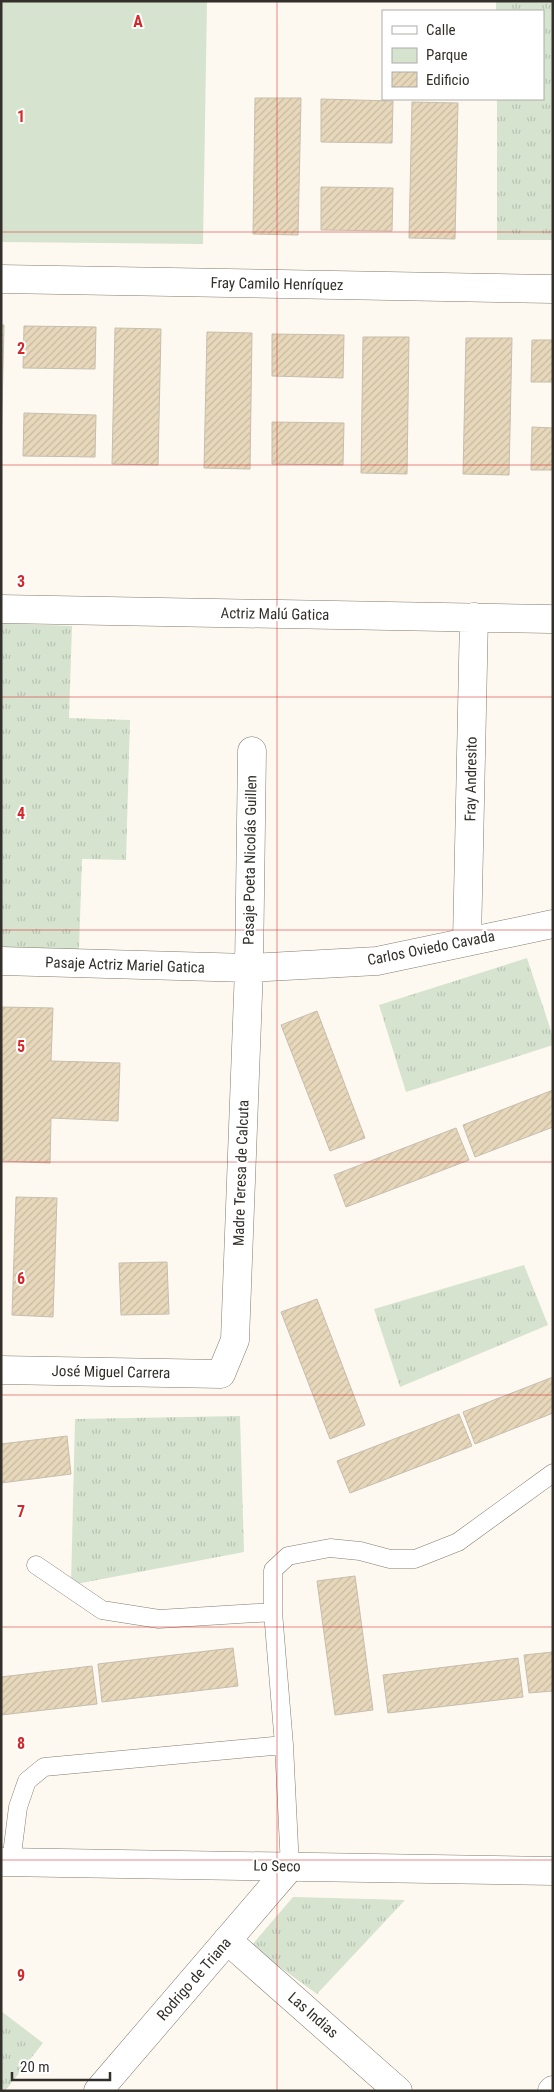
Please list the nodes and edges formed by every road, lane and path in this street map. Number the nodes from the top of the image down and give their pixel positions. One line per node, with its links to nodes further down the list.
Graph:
1 (1, 279): 2 (street, Fray Camilo Henríquez)
2 (553, 289)
3 (1, 609): 4 (street, Actriz Malú Gatica)
4 (474, 617): 5 (street, Actriz Malú Gatica); 8 (street, Fray Andresito)
5 (550, 619)
6 (252, 751): 10 (street, Pasaje Poeta Nicolás Guillen)
7 (553, 924): 8 (street, Carlos Oviedo Cavada)
8 (467, 941): 10 (street, Carlos Oviedo Cavada)
9 (1, 962): 10 (street, Pasaje Actriz Mariel Gatica)
10 (249, 968): 12 (street, Madre Teresa de Calcuta)
11 (1, 1370): 12 (street, José Miguel Carrera)
12 (221, 1374)
13 (553, 1473): 15 (lane)
14 (36, 1565): 15 (lane)
15 (273, 1612): 16 (lane)
16 (284, 1745): 17 (lane); 18 (lane)
17 (6, 1862): 18 (street, Lo Seco)
18 (290, 1867): 19 (street, Lo Seco); 20 (street, Rodrigo de Triana)
19 (553, 1871)
20 (227, 1940): 21 (street, Rodrigo de Triana); 22 (street, Las Indias)
21 (99, 2090)
22 (398, 2091)

